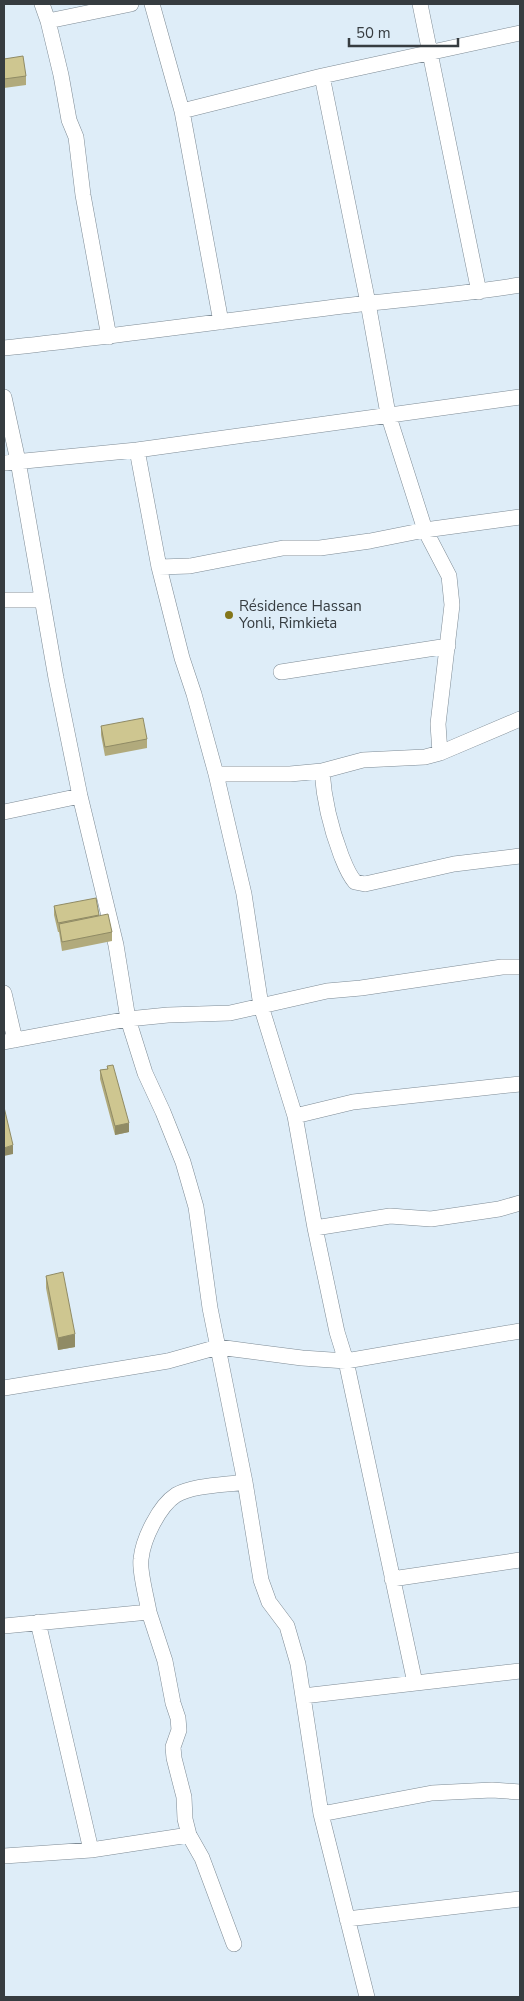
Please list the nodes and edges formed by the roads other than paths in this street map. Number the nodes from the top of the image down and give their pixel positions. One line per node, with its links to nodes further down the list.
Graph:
1 (42, 4): 5 (street)
2 (131, 4): 5 (street)
3 (152, 4): 9 (street)
4 (420, 4): 7 (street)
5 (48, 22): 14 (street)
6 (520, 33): 7 (street)
7 (432, 52): 8 (street); 11 (street)
8 (322, 76): 9 (street); 12 (street)
9 (182, 111): 13 (street)
10 (520, 285): 11 (street)
11 (479, 292): 12 (street)
12 (368, 303): 13 (street); 18 (street)
13 (221, 322): 14 (street)
14 (109, 337): 15 (street)
15 (4, 348)
16 (520, 396): 18 (street)
17 (4, 397): 20 (street)
18 (388, 414): 19 (street); 22 (street)
19 (137, 450): 20 (street); 23 (street)
20 (11, 462): 25 (street)
21 (520, 517): 22 (street)
22 (424, 530): 23 (street); 26 (street)
23 (160, 567): 31 (street)
24 (4, 600): 25 (street)
25 (42, 600): 32 (street)
26 (448, 646): 27 (street); 29 (street)
27 (281, 672)
28 (520, 719): 29 (street)
29 (440, 754): 30 (street)
30 (322, 770): 31 (street); 34 (street)
31 (216, 774): 37 (street)
32 (80, 796): 33 (street); 38 (street)
33 (4, 812)
34 (520, 856)
35 (520, 967): 37 (street)
36 (4, 992): 39 (street)
37 (261, 1006): 38 (street); 41 (street)
38 (128, 1019): 39 (street); 45 (street)
39 (9, 1041)
40 (520, 1084): 41 (street)
41 (295, 1116): 43 (street)
42 (520, 1203): 43 (street)
43 (315, 1228): 46 (street)
44 (520, 1331): 46 (street)
45 (218, 1348): 46 (street); 47 (street); 48 (street)
46 (346, 1361): 50 (street)
47 (4, 1388)
48 (245, 1482): 51 (street); 56 (street)
49 (520, 1560): 50 (street)
50 (392, 1579): 55 (street)
51 (149, 1612): 52 (street); 59 (street)
52 (38, 1622): 53 (street); 60 (street)
53 (4, 1626)
54 (520, 1671): 55 (street)
55 (415, 1683): 56 (street)
56 (303, 1696): 58 (street)
57 (520, 1792): 58 (street)
58 (321, 1814): 63 (street)
59 (190, 1836): 60 (street); 64 (street)
60 (91, 1850): 61 (street)
61 (4, 1856)
62 (520, 1899): 63 (street)
63 (347, 1919): 65 (street)
64 (234, 1944)
65 (367, 1997)

